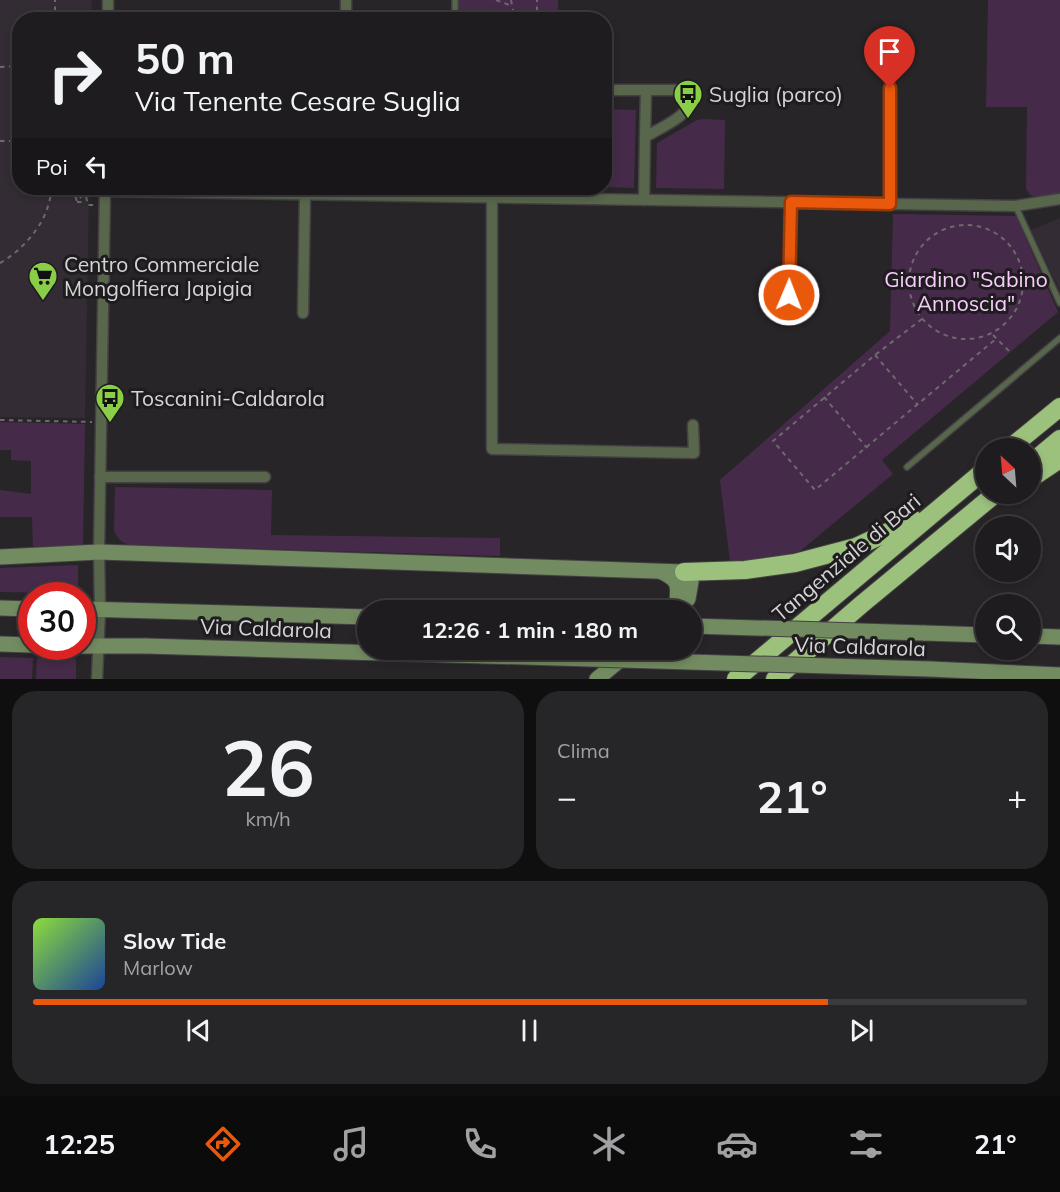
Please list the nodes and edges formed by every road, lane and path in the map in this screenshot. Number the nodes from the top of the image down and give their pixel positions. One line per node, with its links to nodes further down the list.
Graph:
1 (496, 0): 3 (path)
2 (511, 0): 3 (path)
3 (512, 6): 4 (path)
4 (513, 12)
5 (890, 88): 20 (street)
6 (612, 90): 7 (street)
7 (646, 91): 8 (street); 8 (street)
8 (645, 137): 18 (street)
9 (51, 195): 23 (path)
10 (75, 195): 11 (path)
11 (80, 195)
12 (86, 195): 21 (path)
13 (105, 195): 21 (street)
14 (305, 195): 26 (street)
15 (475, 195): 16 (street)
16 (492, 197): 18 (street); 38 (street)
17 (1060, 199): 22 (street)
18 (644, 200): 19 (street)
19 (791, 202): 20 (street); 24 (street)
20 (890, 204): 22 (street)
21 (105, 205): 37 (street)
22 (1016, 206): 25 (lane)
23 (0, 263)
24 (789, 295)
25 (1060, 303)
26 (303, 313)
27 (922, 319): 28 (path); 28 (path); 32 (path)
28 (993, 334): 29 (path)
29 (997, 338): 31 (path); 34 (path)
30 (1060, 338): 44 (lane)
31 (1010, 352)
32 (875, 354): 33 (path); 34 (path)
33 (824, 397): 41 (path); 41 (path)
34 (918, 405): 41 (path)
35 (1060, 407): 39 (highway)
36 (0, 420): 37 (path)
37 (101, 422): 46 (street)
38 (693, 425)
39 (1022, 438)
40 (1060, 440): 42 (highway)
41 (867, 448)
42 (1041, 455)
43 (1060, 459): 45 (highway)
44 (907, 467)
45 (1041, 472)
46 (100, 477): 47 (street); 53 (street)
47 (265, 477)
48 (975, 478): 51 (highway, Tangenziale di Bari)
49 (984, 504): 52 (highway)
50 (991, 504): 52 (highway)
51 (938, 509): 56 (highway); 78 (highway, Tangenziale di Bari)
52 (961, 522): 79 (highway)
53 (99, 552): 54 (street); 55 (street); 62 (street)
54 (0, 557)
55 (659, 571): 56 (street); 57 (street)
56 (684, 572): 58 (street)
57 (677, 600)
58 (687, 600)
59 (0, 609): 60 (street)
60 (18, 609)
61 (96, 609): 62 (street, Via Caldarola)
62 (100, 609): 63 (street, Via Caldarola); 64 (street)
63 (357, 617)
64 (96, 624)
65 (702, 626): 66 (street, Via Caldarola, bridge)
66 (975, 635)
67 (1041, 636): 68 (street)
68 (1060, 637)
69 (0, 644): 70 (street)
70 (18, 645)
71 (96, 646): 74 (street, Via Caldarola, bridge)
72 (93, 660): 76 (street)
73 (620, 660): 77 (street)
74 (930, 669): 75 (street, Via Caldarola); 80 (street)
75 (1060, 675)
76 (97, 679)
77 (597, 679)
78 (736, 679)
79 (776, 679)
80 (962, 679)

